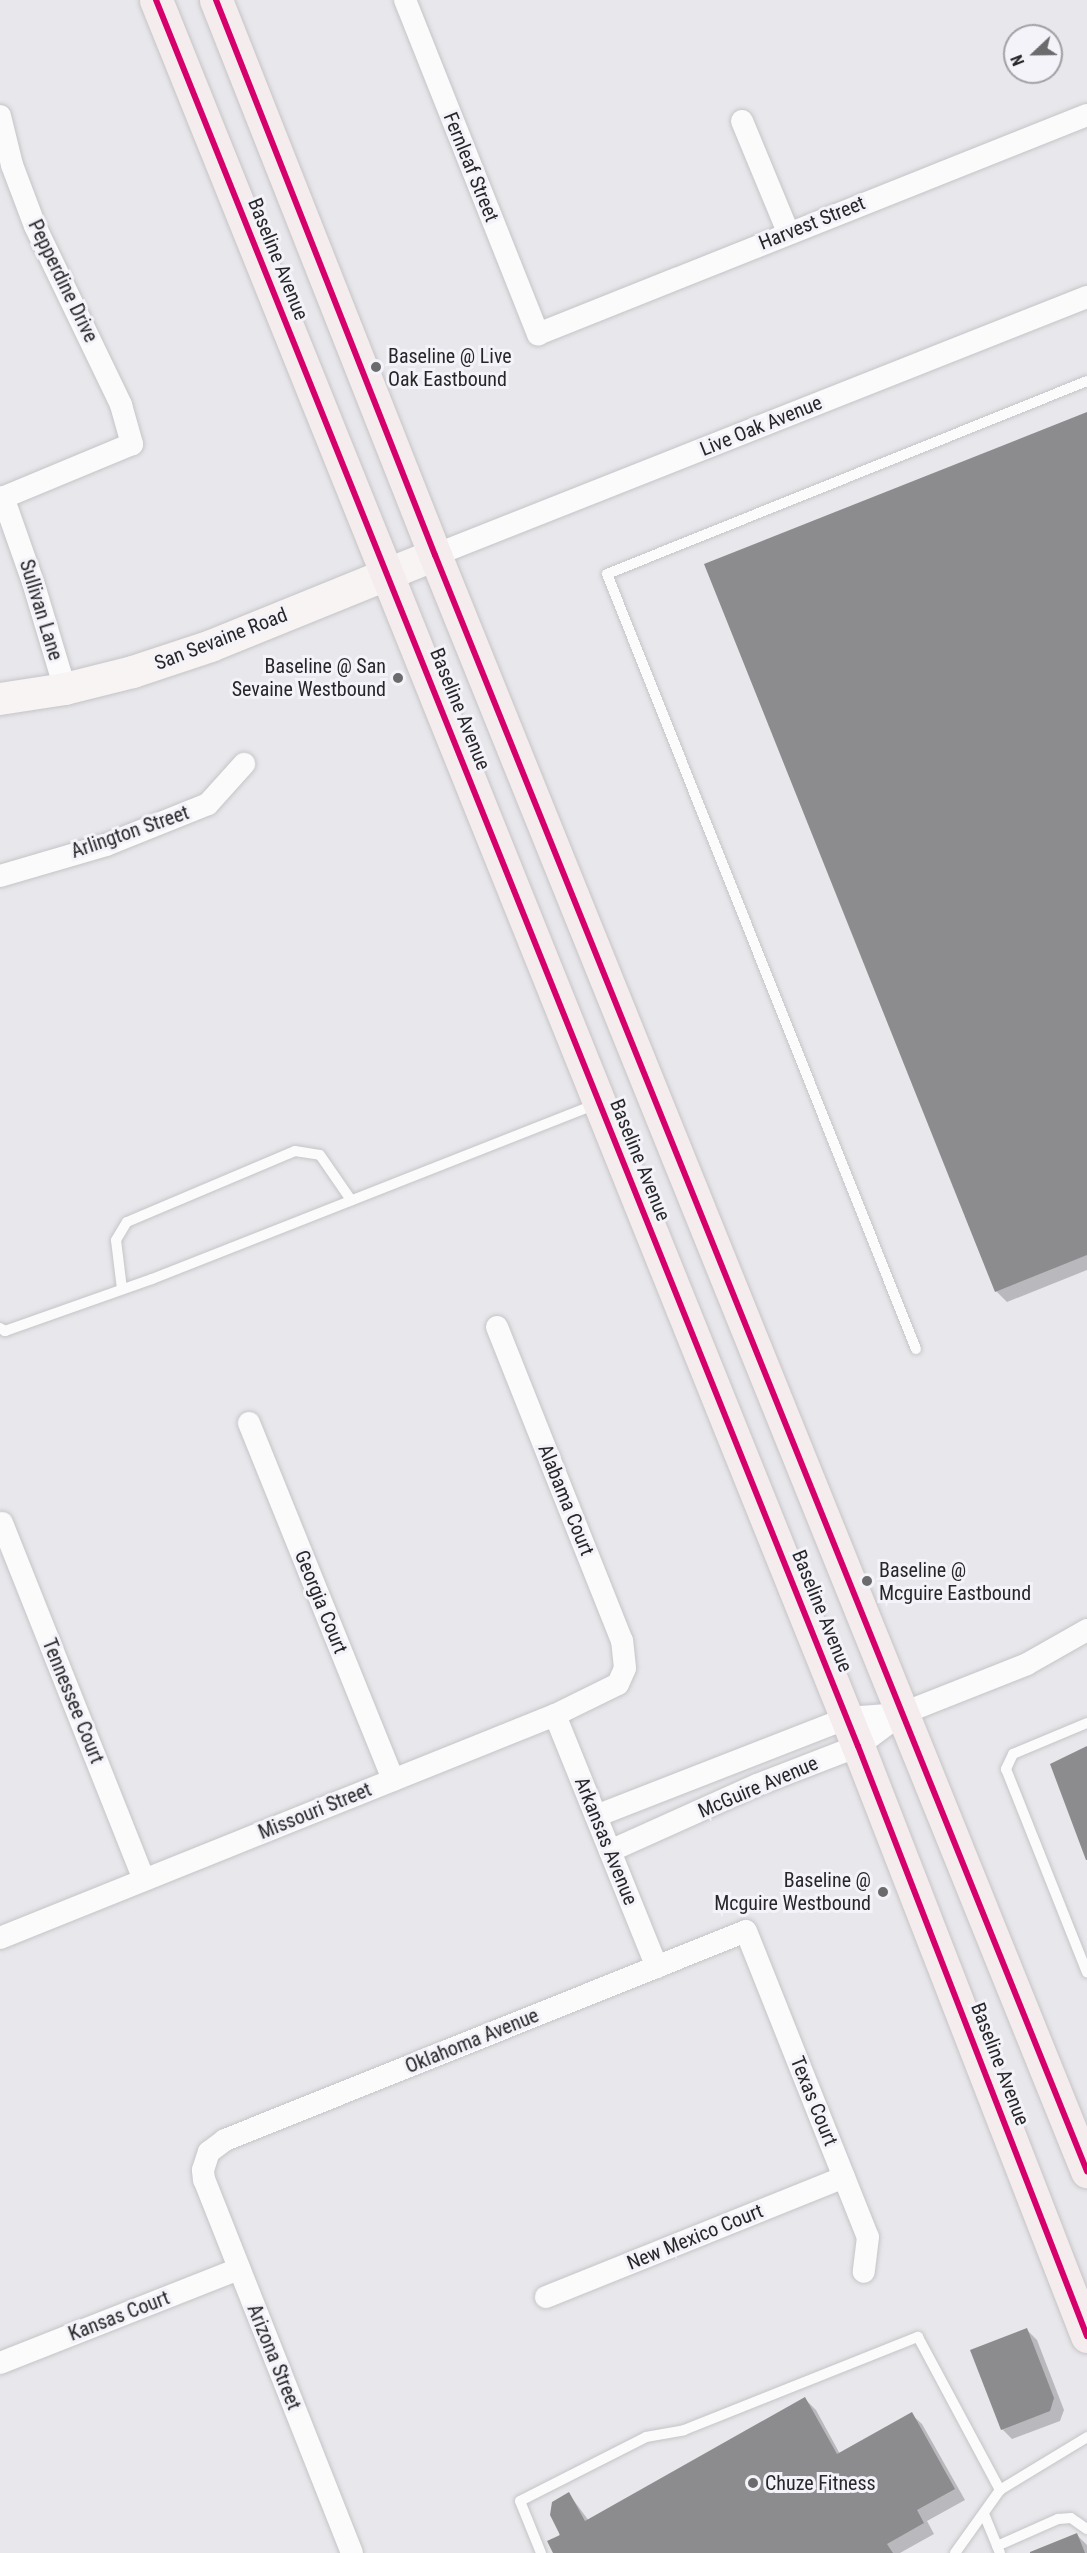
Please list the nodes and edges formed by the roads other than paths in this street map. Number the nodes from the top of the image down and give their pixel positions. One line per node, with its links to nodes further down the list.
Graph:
1 (156, 0): 13 (main road, Baseline Avenue)
2 (216, 0): 12 (main road, Baseline Avenue)
3 (405, 0): 9 (street, Fernleaf Street)
4 (1087, 114): 7 (street, Harvest Street)
5 (0, 116): 11 (street, Pepperdine Drive)
6 (742, 121): 7 (street)
7 (788, 232): 9 (street, Harvest Street)
8 (1087, 297): 12 (street, Live Oak Avenue)
9 (538, 334)
10 (1087, 381): 23 (lane)
11 (1, 498): 14 (street, Sullivan Lane)
12 (435, 555): 13 (street, San Sevaine Road); 28 (main road, Baseline Avenue)
13 (387, 574): 14 (street, San Sevaine Road); 18 (main road, Baseline Avenue)
14 (64, 689): 15 (street, San Sevaine Road)
15 (0, 699)
16 (244, 764): 17 (street, Arlington Street)
17 (0, 876)
18 (600, 1103): 19 (lane); 31 (main road, Baseline Avenue)
19 (351, 1200): 20 (lane); 20 (lane)
20 (122, 1289): 22 (lane)
21 (497, 1327): 27 (street, Alabama Court)
22 (0, 1328)
23 (916, 1349)
24 (249, 1423): 32 (street, Georgia Court)
25 (2, 1523): 35 (street, Tennessee Court)
26 (1087, 1630): 28 (street, McGuire Avenue)
27 (624, 1676): 29 (street, Missouri Street)
28 (901, 1714): 31 (street, McGuire Avenue); 41 (main road, Baseline Avenue)
29 (555, 1715): 32 (street, Missouri Street); 33 (street, Arkansas Avenue)
30 (1087, 1723): 39 (lane)
31 (853, 1732): 33 (street, McGuire Avenue); 34 (street, McGuire Avenue); 46 (main road, Baseline Avenue)
32 (393, 1780): 35 (street, Missouri Street)
33 (596, 1816): 34 (street, Arkansas Avenue)
34 (610, 1851): 38 (street, Arkansas Avenue)
35 (144, 1880): 37 (street, Missouri Street)
36 (747, 1931): 38 (street, Oklahoma Avenue); 42 (street, Texas Court)
37 (0, 1938)
38 (657, 1967): 40 (street, Oklahoma Avenue)
39 (1087, 1973)
40 (204, 2160): 43 (street, Arizona Street)
41 (1087, 2171)
42 (844, 2178): 44 (street, Texas Court); 45 (street, New Mexico Court)
43 (239, 2269): 47 (street, Kansas Court); 53 (street, Arizona Street)
44 (864, 2272)
45 (546, 2297)
46 (1087, 2336)
47 (0, 2362)
48 (1087, 2437): 49 (lane)
49 (999, 2490): 50 (lane); 54 (lane)
50 (984, 2514): 52 (lane); 55 (lane)
51 (1087, 2529): 52 (lane)
52 (999, 2549)
53 (352, 2553)
54 (541, 2553)
55 (955, 2553)

